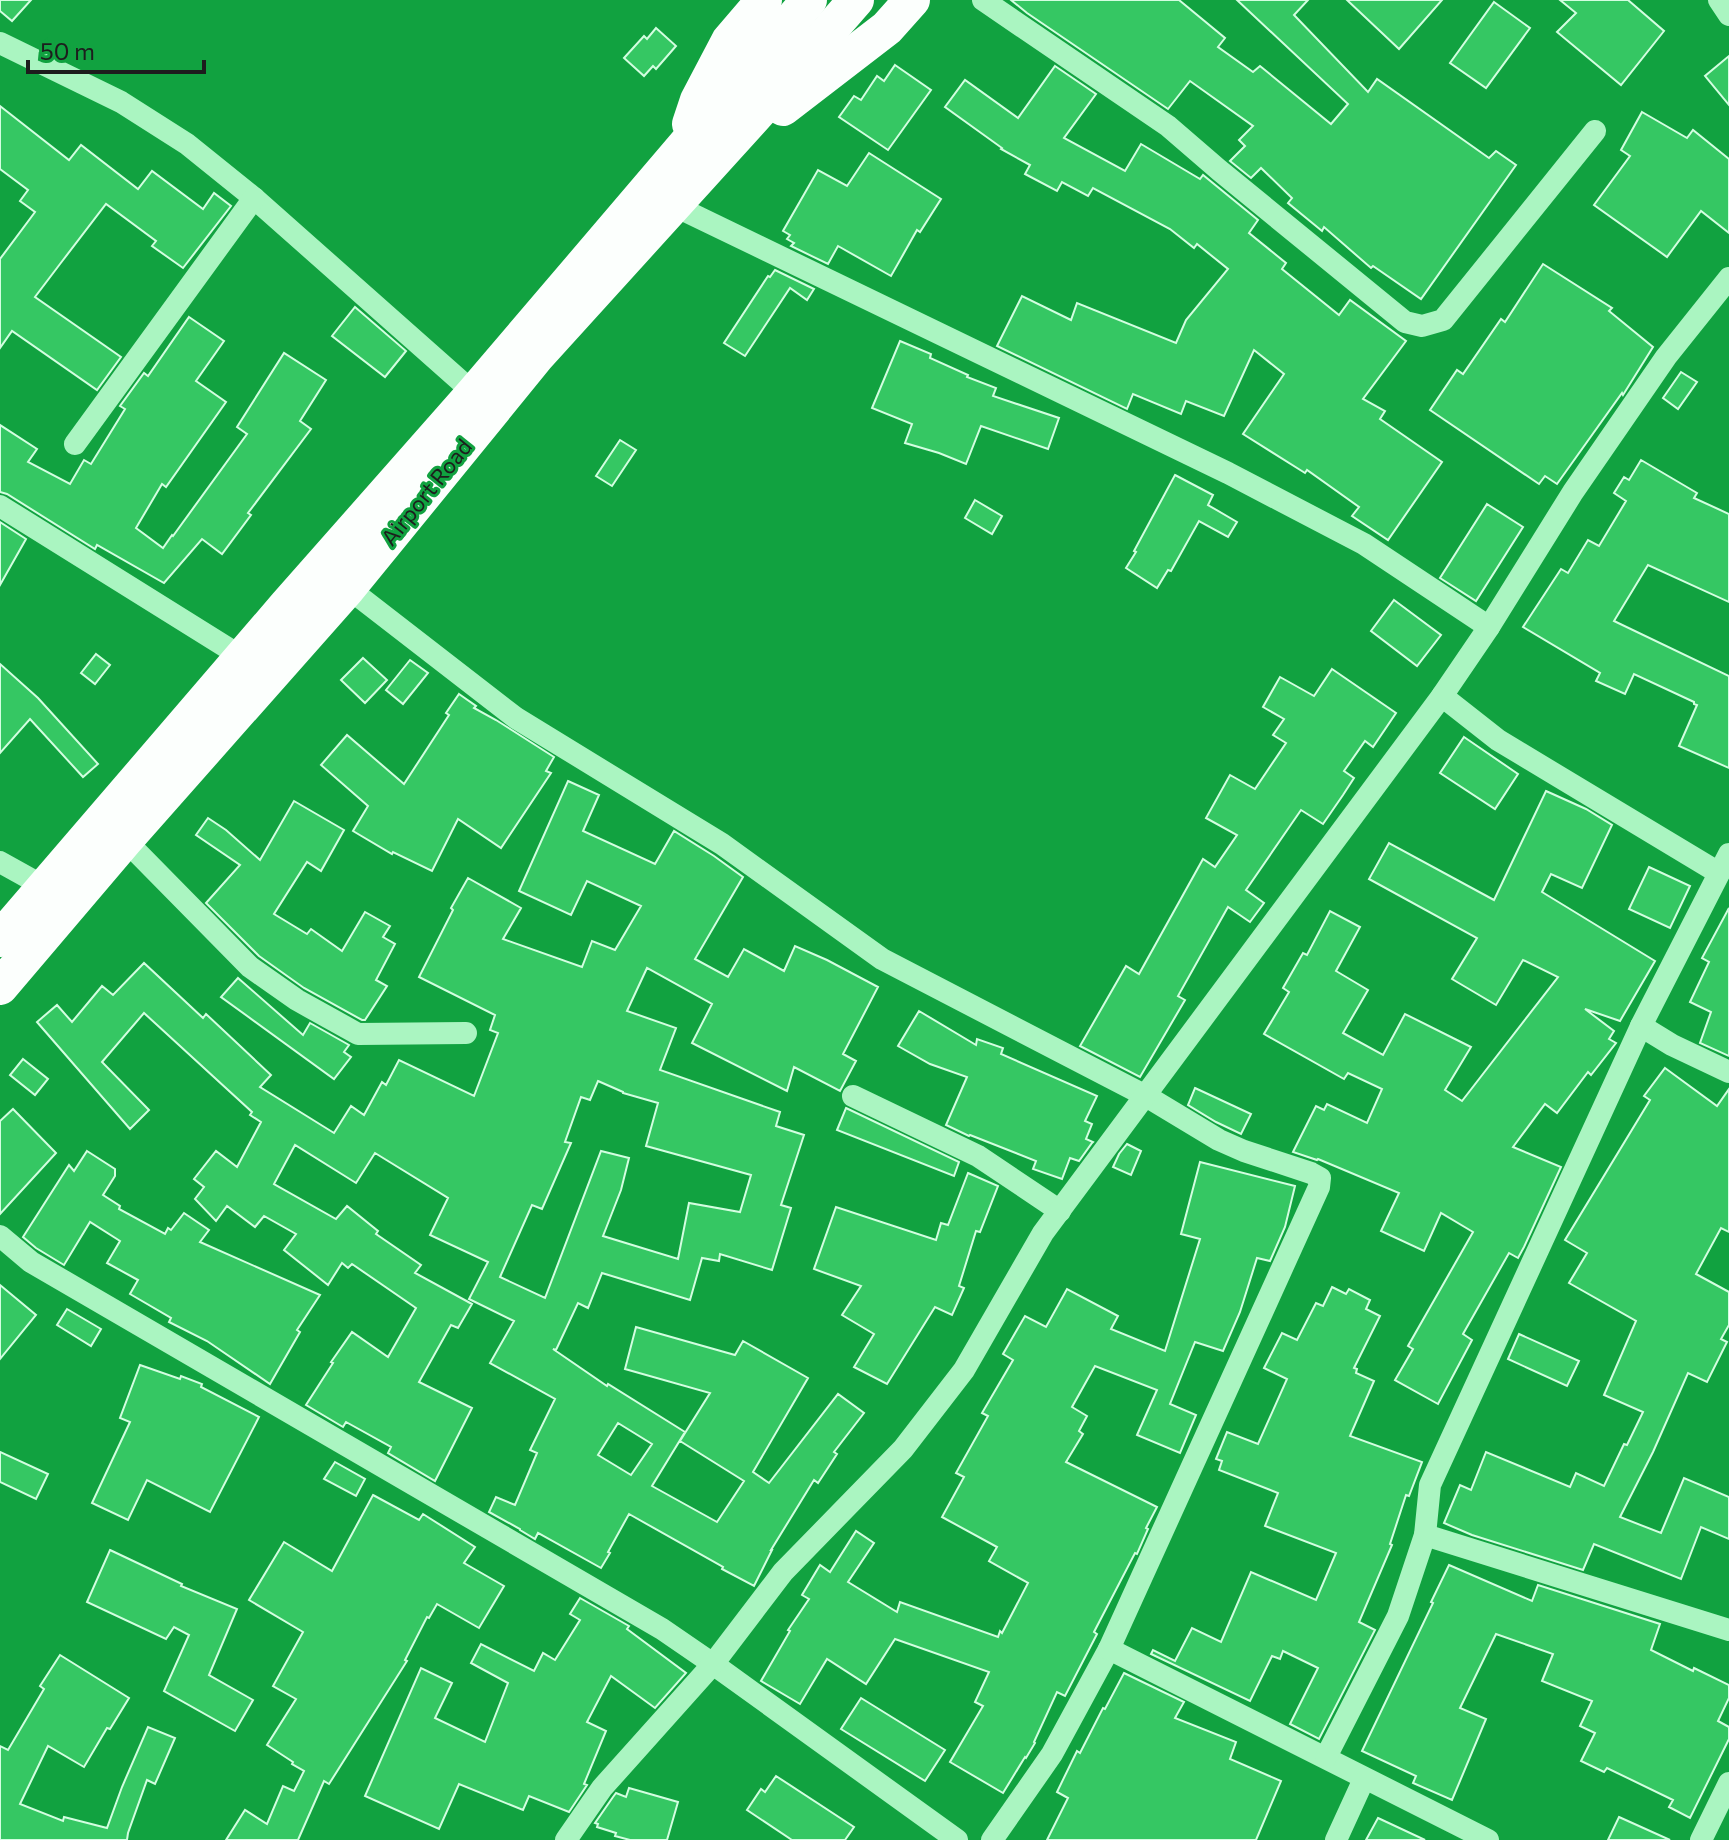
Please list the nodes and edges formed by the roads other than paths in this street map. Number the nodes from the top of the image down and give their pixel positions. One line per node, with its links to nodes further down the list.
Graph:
1 (764, 0): 10 (highway)
2 (809, 0): 10 (highway, Airport Road)
3 (856, 0): 10 (highway, Airport Road)
4 (912, 0): 10 (highway)
5 (983, 0): 9 (street)
6 (1719, 0): 7 (street)
7 (1729, 15)
8 (0, 43): 11 (street)
9 (1595, 131)
10 (693, 162): 12 (highway, Airport Road); 14 (highway, Airport Road)
11 (254, 198): 14 (street); 15 (street)
12 (675, 206): 17 (highway, Airport Road); 18 (street)
13 (1729, 278): 18 (street)
14 (474, 393): 19 (highway, Airport Road)
15 (75, 444)
16 (0, 506): 19 (street)
17 (348, 588): 21 (highway, Airport Road); 31 (street)
18 (1489, 627): 20 (street)
19 (242, 657): 24 (highway, Airport Road)
20 (1442, 696): 23 (street); 31 (street)
21 (125, 840): 26 (highway, Airport Road); 28 (street)
22 (0, 862): 24 (street)
23 (1724, 863): 27 (street)
24 (45, 887): 25 (highway, Airport Road)
25 (0, 939)
26 (0, 987)
27 (1641, 1026): 29 (street); 34 (street)
28 (466, 1033)
29 (1729, 1072)
30 (853, 1096): 32 (street)
31 (1146, 1096): 32 (street); 36 (street)
32 (1060, 1211): 37 (street)
33 (0, 1236): 37 (street)
34 (1425, 1535): 35 (street); 38 (street)
35 (1729, 1630)
36 (1109, 1649): 38 (street); 43 (street)
37 (713, 1664): 41 (street); 42 (street)
38 (1326, 1757): 39 (street)
39 (1364, 1779): 44 (street); 45 (street)
40 (1729, 1783): 46 (street)
41 (566, 1840)
42 (957, 1840)
43 (992, 1840)
44 (1336, 1840)
45 (1488, 1840)
46 (1701, 1840)

